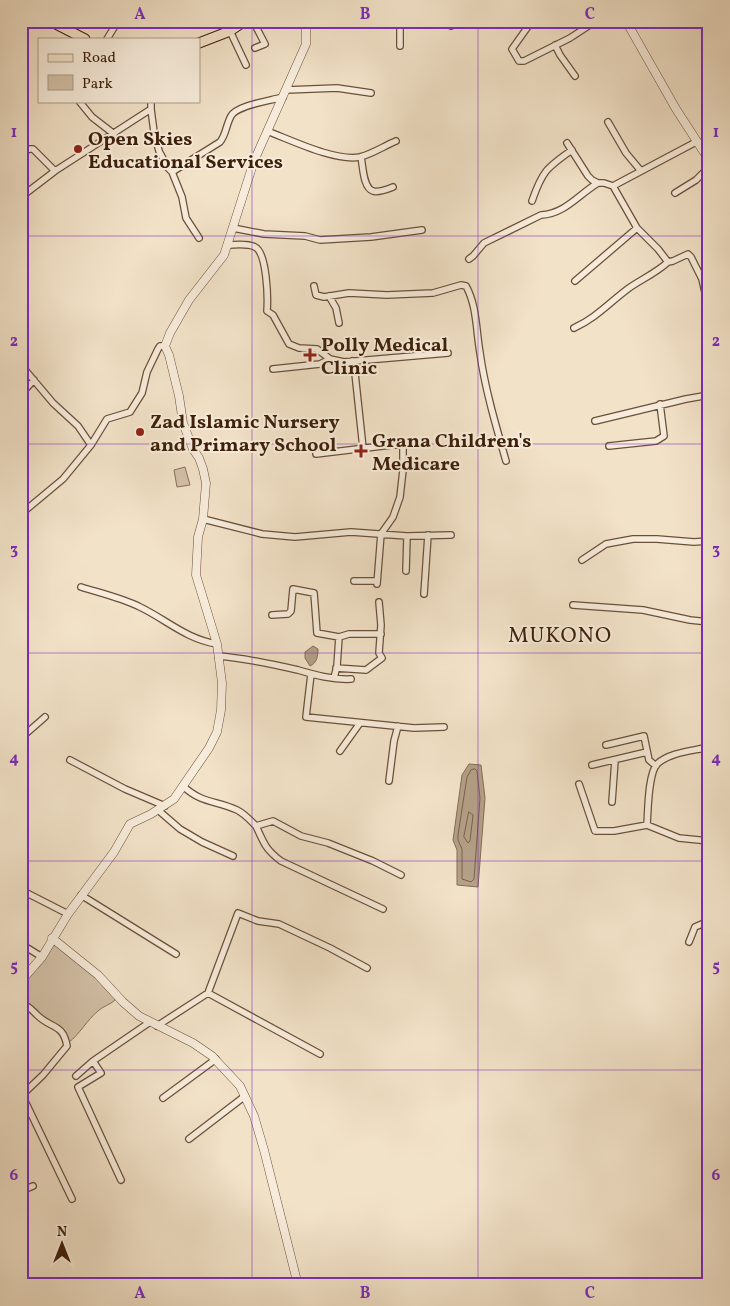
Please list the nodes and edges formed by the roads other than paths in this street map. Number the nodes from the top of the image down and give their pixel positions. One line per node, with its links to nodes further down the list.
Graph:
1 (118, 21): 12 (street)
2 (245, 21): 10 (main road)
3 (253, 21): 16 (street)
4 (302, 21): 20 (street)
5 (400, 21): 15 (street)
6 (532, 21): 14 (street)
7 (596, 21): 14 (street)
8 (626, 21): 28 (street)
9 (51, 22): 11 (main road)
10 (230, 31): 13 (main road); 17 (street)
11 (83, 38)
12 (108, 38)
13 (200, 43)
14 (555, 45): 18 (street)
15 (400, 46)
16 (255, 48)
17 (246, 65)
18 (575, 76)
19 (371, 93): 20 (street)
20 (284, 94): 25 (street); 37 (street)
21 (80, 102): 26 (street)
22 (151, 102): 23 (street)
23 (151, 109): 26 (street); 37 (street)
24 (608, 122): 35 (street)
25 (267, 131): 32 (street); 44 (street)
26 (114, 134): 36 (street)
27 (396, 141): 32 (street)
28 (696, 142): 33 (street); 35 (street)
29 (567, 143): 30 (street)
30 (572, 150): 38 (street); 43 (street)
31 (21, 152): 36 (street)
32 (361, 157): 40 (street)
33 (709, 160)
34 (709, 167): 41 (street)
35 (641, 171): 39 (street)
36 (55, 172): 42 (street)
37 (172, 172): 47 (street)
38 (598, 183): 39 (street); 49 (street)
39 (613, 186): 45 (street)
40 (393, 187)
41 (675, 193)
42 (21, 196)
43 (532, 201)
44 (233, 228): 46 (street); 48 (street)
45 (636, 228): 50 (street); 51 (street)
46 (422, 230)
47 (199, 238)
48 (228, 245): 57 (street); 59 (street)
49 (469, 260)
50 (668, 262): 54 (street); 56 (street)
51 (575, 281)
52 (314, 286): 53 (street)
53 (329, 296): 55 (street); 72 (street)
54 (709, 310)
55 (339, 323)
56 (574, 328)
57 (165, 346): 68 (street); 74 (street)
58 (448, 353): 60 (street)
59 (330, 359): 60 (street); 62 (street)
60 (352, 361): 70 (street)
61 (21, 365): 63 (street)
62 (272, 369)
63 (34, 380): 64 (street); 68 (street)
64 (21, 394)
65 (709, 396): 66 (street)
66 (660, 404): 67 (street); 69 (street)
67 (595, 421)
68 (91, 445): 73 (street)
69 (609, 446)
70 (363, 448): 71 (street); 75 (street)
71 (316, 454)
72 (506, 461)
73 (21, 514)
74 (203, 519): 75 (street); 91 (street)
75 (381, 534): 78 (street); 82 (street)
76 (428, 535): 77 (street); 78 (street); 84 (street)
77 (451, 535)
78 (407, 536): 81 (street)
79 (709, 541): 80 (street)
80 (582, 560)
81 (406, 572)
82 (354, 581)
83 (81, 587): 91 (street)
84 (424, 594)
85 (379, 602): 89 (street)
86 (573, 605): 88 (street)
87 (272, 615): 90 (street)
88 (709, 622)
89 (381, 634): 90 (street); 93 (street)
90 (339, 637): 93 (street)
91 (217, 644): 92 (street)
92 (218, 656): 94 (street); 112 (street)
93 (336, 668): 95 (street)
94 (311, 674): 95 (street); 98 (street)
95 (334, 678): 96 (street)
96 (351, 679)
97 (45, 717): 101 (street)
98 (360, 723): 99 (street); 104 (street)
99 (398, 726): 100 (street); 110 (street)
100 (444, 727)
101 (21, 738)
102 (606, 745): 105 (street)
103 (709, 747): 109 (street)
104 (340, 751)
105 (648, 752): 107 (street); 109 (street)
106 (70, 760): 114 (street)
107 (615, 760): 108 (street); 113 (street)
108 (592, 765)
109 (656, 766): 115 (street)
110 (389, 781)
111 (579, 784): 115 (street)
112 (184, 786): 114 (street); 116 (street)
113 (612, 802)
114 (162, 808): 118 (street); 121 (street)
115 (647, 825): 117 (street)
116 (256, 826): 119 (street); 122 (street)
117 (709, 841)
118 (233, 856)
119 (401, 875)
120 (21, 890): 123 (street)
121 (82, 895): 123 (street); 128 (street)
122 (383, 909)
123 (68, 914): 125 (street)
124 (709, 920): 126 (street)
125 (52, 938): 129 (street); 134 (street)
126 (689, 942)
127 (21, 944): 129 (street)
128 (176, 954)
129 (42, 957): 131 (street)
130 (367, 968): 132 (street)
131 (21, 981)
132 (208, 992): 134 (street); 135 (street)
133 (21, 1003): 139 (street)
134 (153, 1024): 136 (street); 137 (street)
135 (320, 1054)
136 (216, 1059): 140 (street); 141 (street)
137 (94, 1061): 138 (street); 143 (street)
138 (76, 1076)
139 (22, 1096): 146 (street)
140 (245, 1096): 142 (street); 147 (street)
141 (163, 1098)
142 (188, 1139)
143 (121, 1180)
144 (33, 1186): 145 (street)
145 (21, 1190)
146 (72, 1199)
147 (298, 1285)

